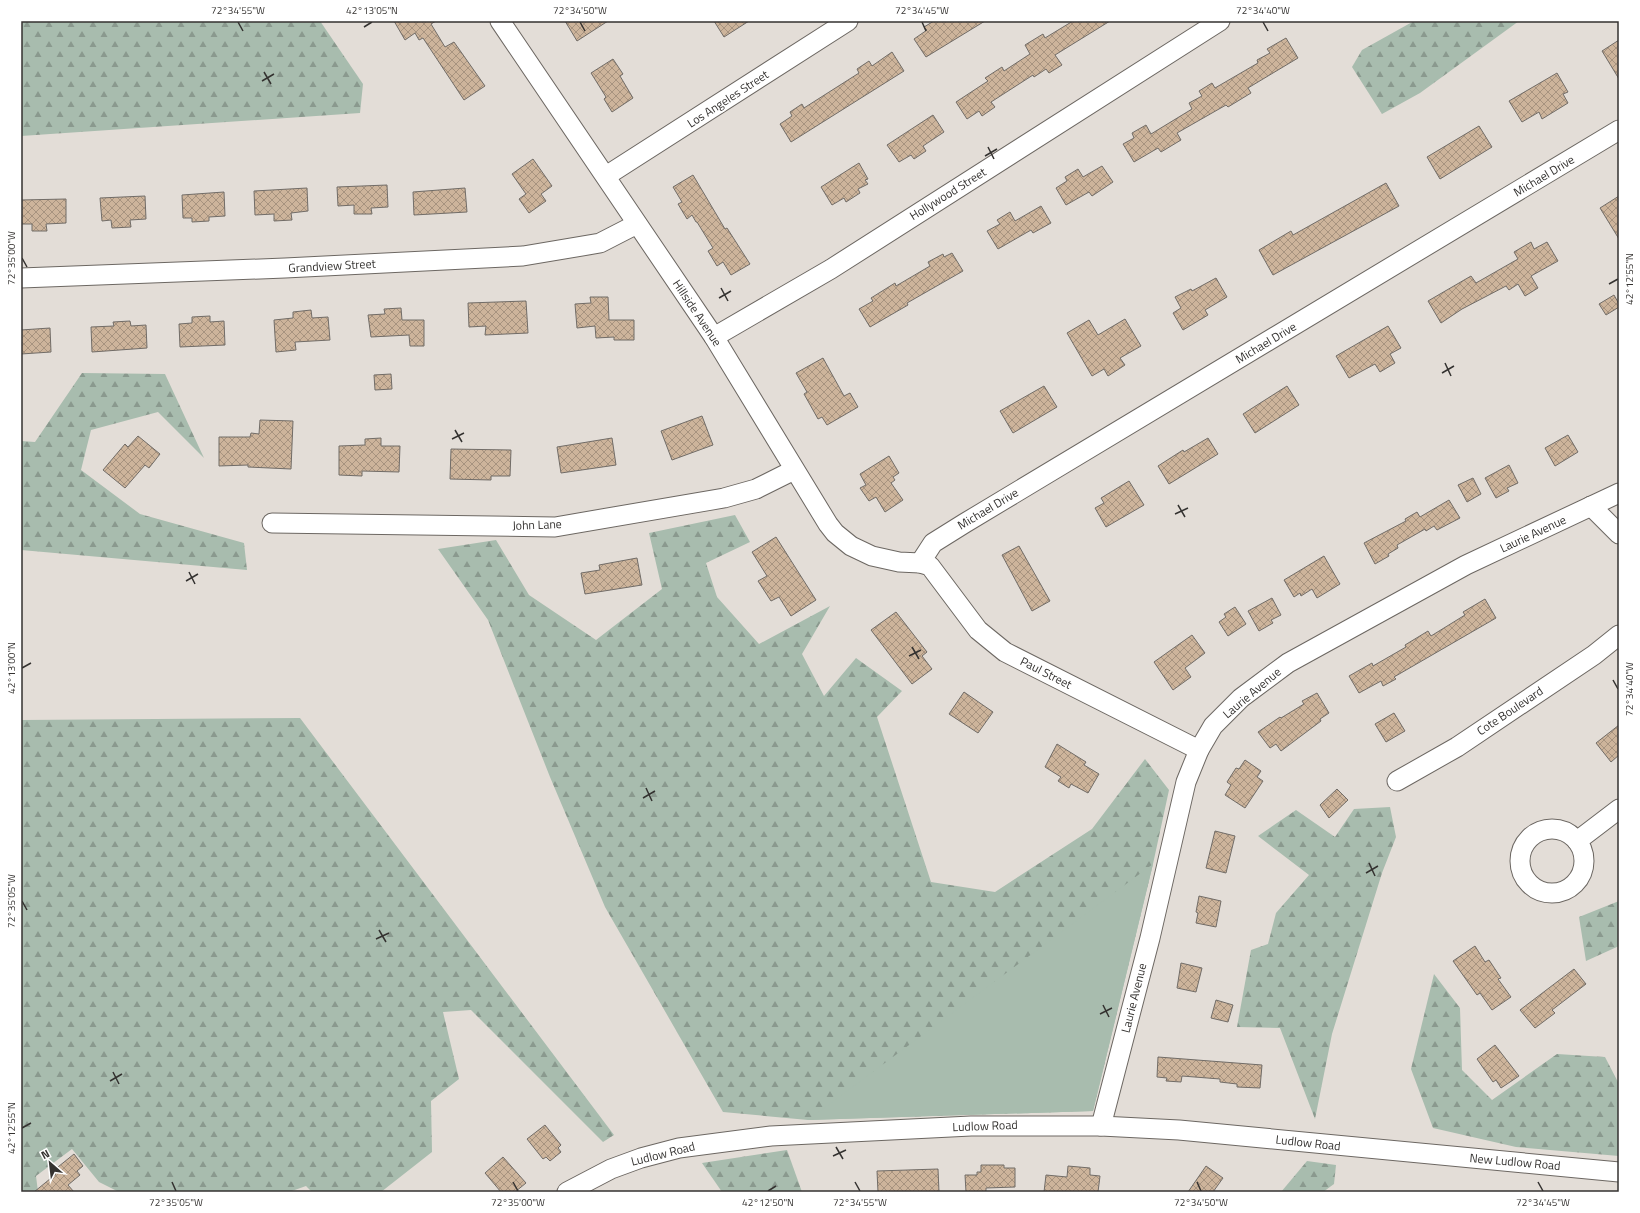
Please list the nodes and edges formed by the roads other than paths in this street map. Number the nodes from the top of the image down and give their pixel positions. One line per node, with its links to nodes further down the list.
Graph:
1 (500, 21): 5 (street, Hillside Avenue)
2 (848, 21): 5 (street, Los Angeles Street)
3 (1220, 21): 8 (street, Hollywood Street)
4 (1619, 130): 14 (street, Michael Drive)
5 (606, 176): 6 (street, Hillside Avenue)
6 (637, 224): 7 (street, Grandview Street); 8 (street, Hillside Avenue)
7 (21, 278)
8 (714, 337): 9 (street, Hillside Avenue)
9 (794, 470): 12 (street, John Lane); 14 (street, Hillside Avenue)
10 (1619, 493): 11 (street, Laurie Avenue)
11 (1592, 506): 13 (street); 16 (street, Laurie Avenue)
12 (272, 524)
13 (1619, 534)
14 (920, 563): 16 (street, Paul Street)
15 (1619, 635): 17 (street, Cote Boulevard)
16 (1199, 750): 20 (street, Laurie Avenue)
17 (1397, 781)
18 (1619, 809): 19 (street)
19 (1577, 842)
20 (1101, 1126): 21 (street, Ludlow Road); 23 (street, Ludlow Road)
21 (1411, 1153): 22 (street, New Ludlow Road)
22 (1619, 1172)
23 (567, 1192)

